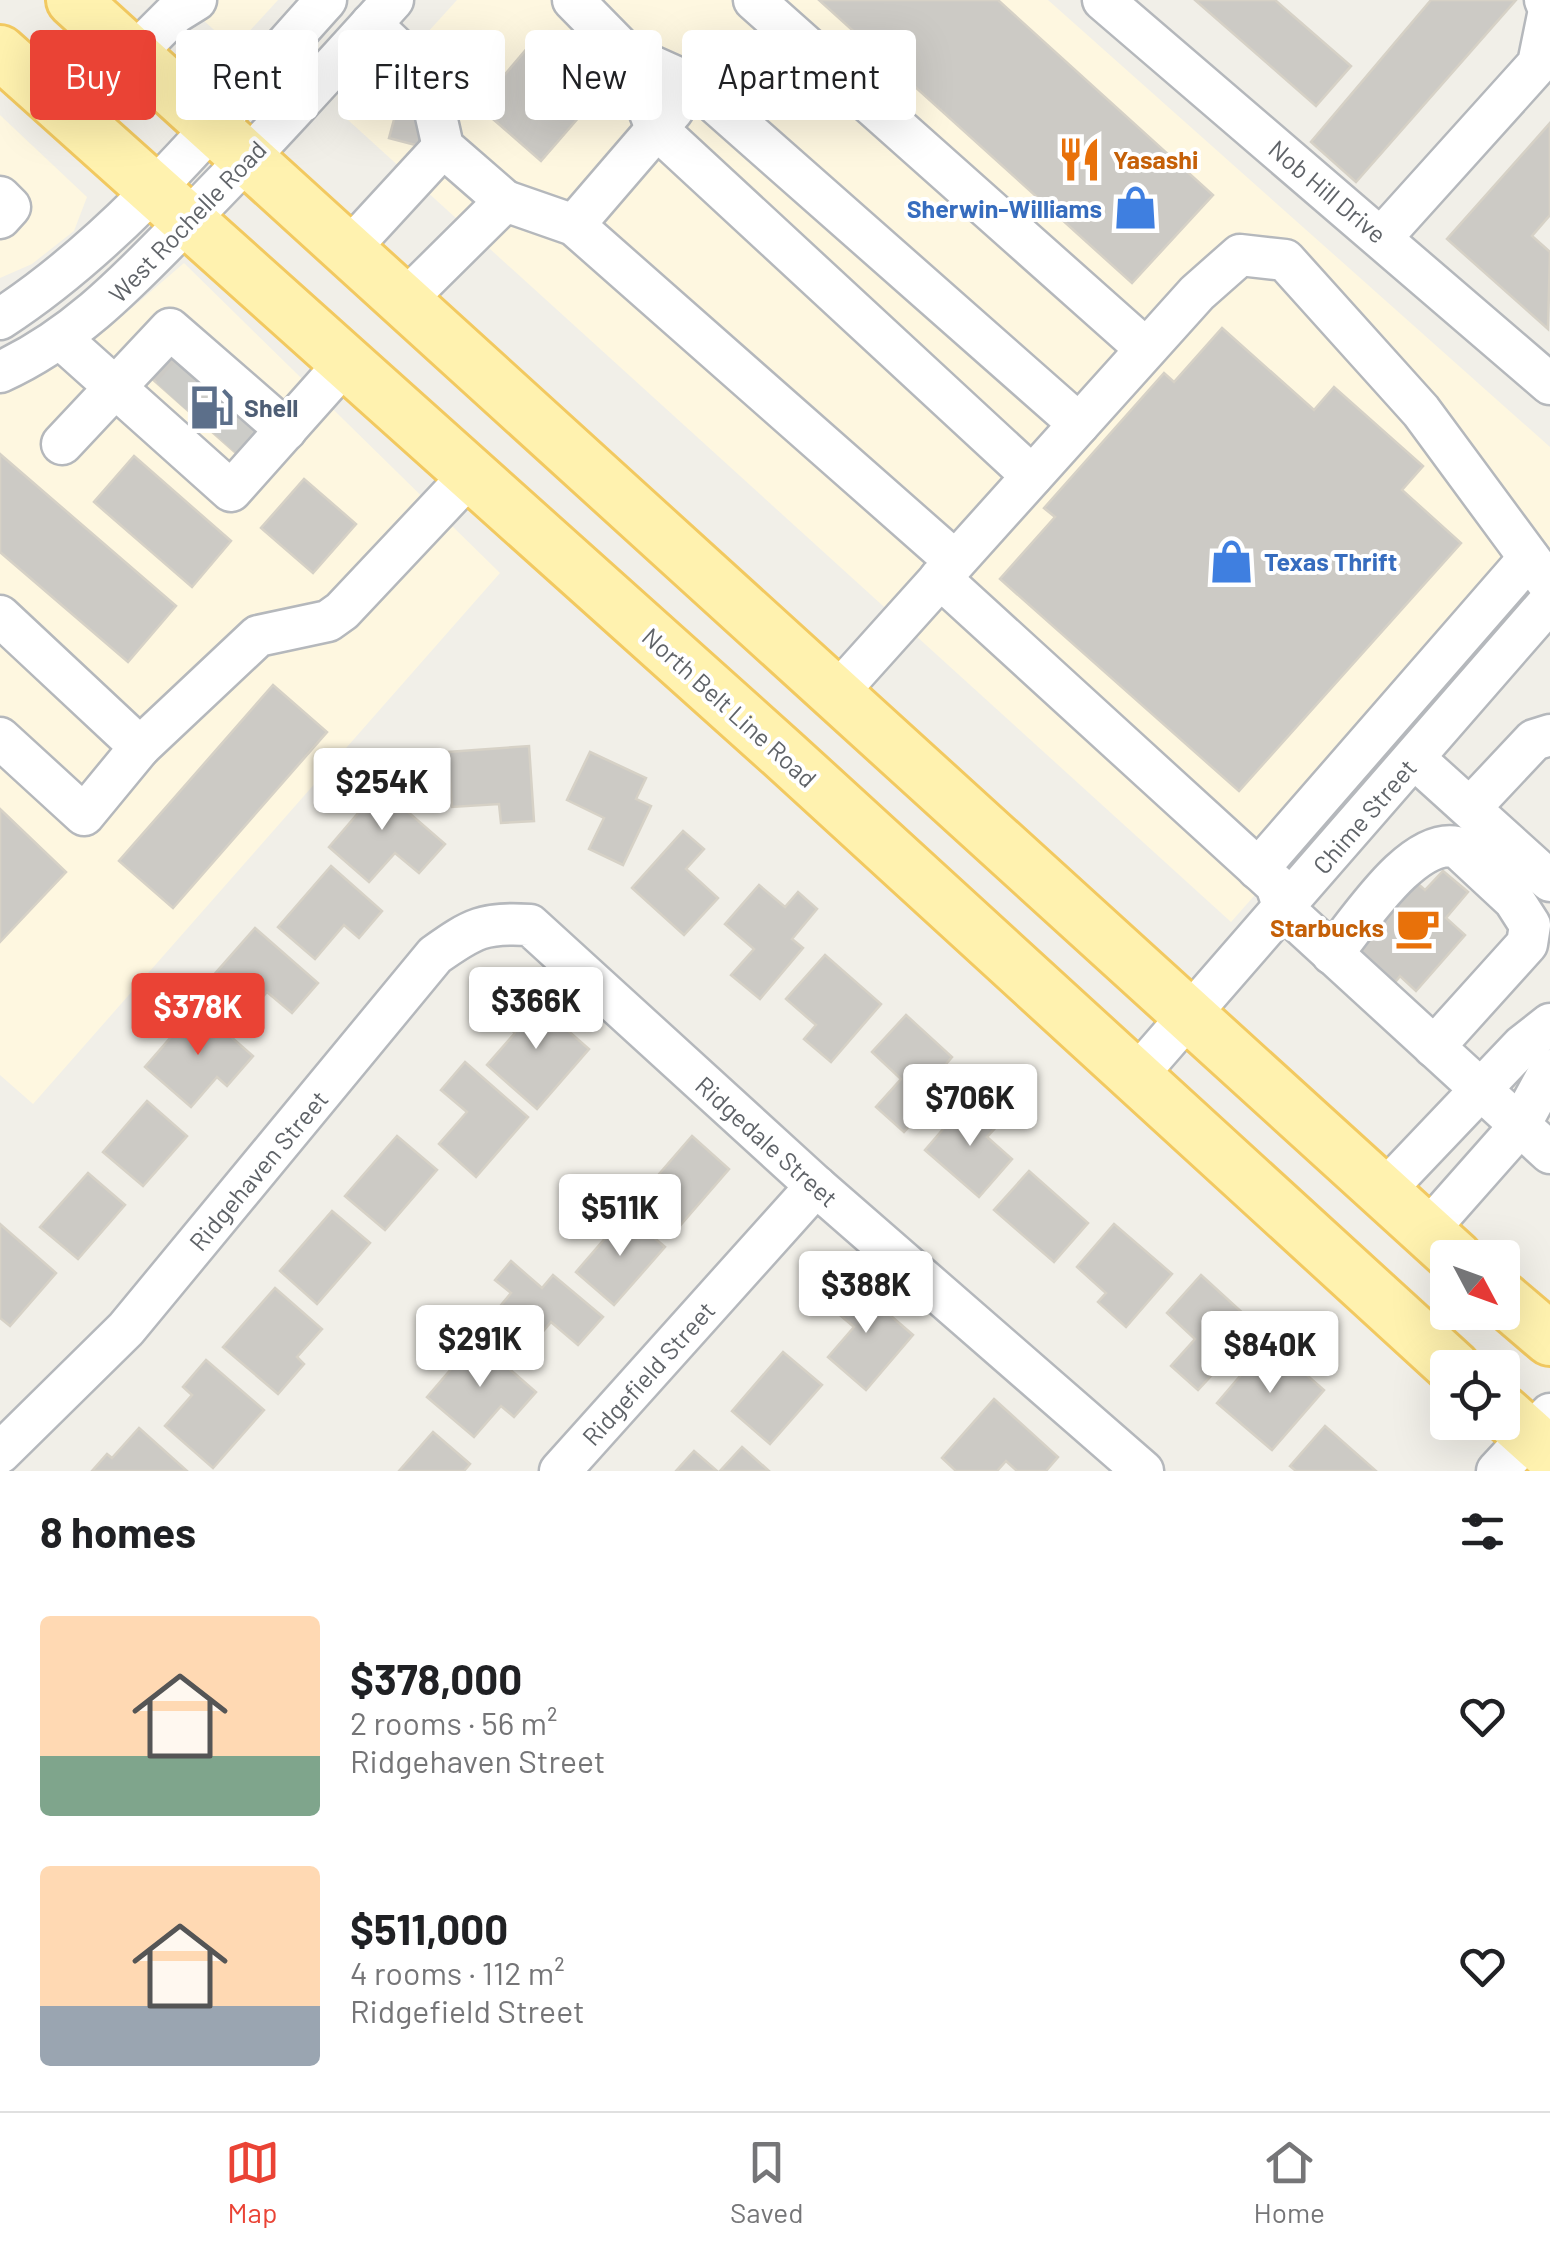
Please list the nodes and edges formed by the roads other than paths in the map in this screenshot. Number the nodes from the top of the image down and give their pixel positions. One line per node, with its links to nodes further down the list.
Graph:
1 (74, 0): 9 (main road)
2 (196, 0): 11 (street)
3 (326, 0): 19 (street, West Rochelle Road)
4 (573, 0): 10 (street)
5 (754, 0): 31 (street)
6 (1103, 0): 26 (street, Nob Hill Drive)
7 (1545, 0): 13 (street)
8 (382, 12): 19 (street, West Rochelle Road); 20 (street)
9 (107, 30)
10 (602, 30)
11 (156, 31)
12 (0, 52): 23 (main road, North Belt Line Road)
13 (1544, 69): 26 (street)
14 (156, 74): 19 (main road)
15 (682, 101): 18 (street)
16 (653, 120): 18 (street)
17 (735, 120): 38 (street)
18 (656, 128): 25 (street); 41 (street)
19 (231, 142): 23 (street, West Rochelle Road); 27 (main road)
20 (443, 146): 22 (street); 27 (street)
21 (0, 197): 24 (street)
22 (505, 201): 25 (street); 28 (street)
23 (169, 204): 29 (street, West Rochelle Road); 30 (street, West Rochelle Road); 32 (main road, North Belt Line Road)
24 (0, 218)
25 (574, 225): 42 (street)
26 (1382, 237): 34 (street, Nob Hill Drive)
27 (349, 249): 28 (main road)
28 (405, 300): 37 (main road)
29 (0, 319)
30 (60, 338): 33 (street, West Rochelle Road); 35 (street)
31 (1146, 350): 38 (street); 43 (street)
32 (346, 362): 36 (street); 40 (main road, North Belt Line Road)
33 (0, 372)
34 (1550, 384)
35 (115, 388): 36 (street); 36 (street); 39 (street)
36 (214, 412)
37 (528, 412): 40 (main road); 46 (main road)
38 (1079, 424): 41 (street)
39 (62, 444)
40 (471, 474): 49 (street); 50 (main road, North Belt Line Road)
41 (1032, 476): 42 (street)
42 (948, 569): 46 (street); 53 (street)
43 (1540, 572): 53 (street)
44 (1550, 601): 51 (street, Chime Street)
45 (0, 616): 49 (street)
46 (838, 692): 50 (main road); 58 (main road)
47 (1550, 735): 52 (street)
48 (0, 738): 49 (street)
49 (140, 747)
50 (783, 754): 62 (main road, North Belt Line Road)
51 (1415, 758): 52 (street); 55 (street, Chime Street)
52 (1470, 808): 54 (street)
53 (1258, 869): 55 (street)
54 (1550, 881)
55 (1284, 908): 57 (street); 58 (street, Chime Street)
56 (530, 925): 66 (street, Ridgedale Street); 73 (street, Ridgehaven Street)
57 (1332, 954): 60 (street); 60 (street)
58 (1192, 1014): 62 (street, Chime Street); 67 (main road)
59 (1550, 1024): 63 (street)
60 (1434, 1048): 63 (street)
61 (1550, 1070): 64 (street)
62 (1137, 1075): 72 (main road, North Belt Line Road)
63 (1480, 1091): 64 (street); 67 (street)
64 (1519, 1127): 65 (street); 69 (street)
65 (1550, 1152)
66 (816, 1186): 74 (street, Ridgedale Street); 75 (street, Ridgefield Street)
67 (1384, 1192): 68 (main road)
68 (1437, 1240)
69 (1444, 1240)
70 (1520, 1313): 71 (main road)
71 (1550, 1338)
72 (1435, 1350)
73 (0, 1454)
74 (1141, 1470)
75 (560, 1471)

